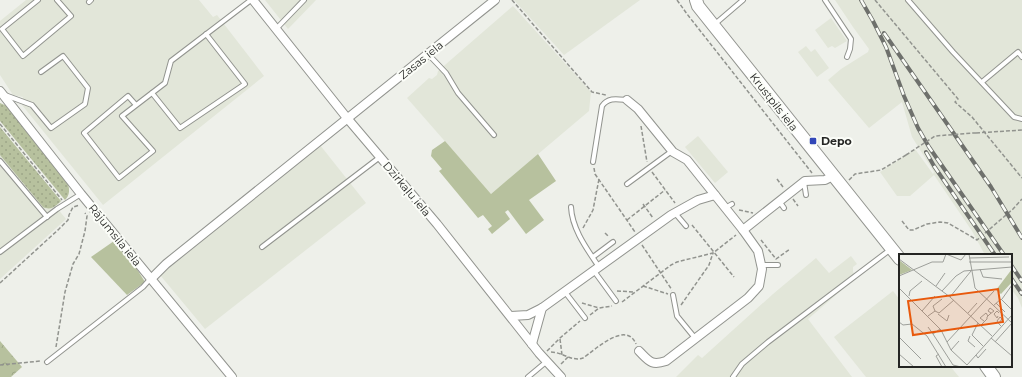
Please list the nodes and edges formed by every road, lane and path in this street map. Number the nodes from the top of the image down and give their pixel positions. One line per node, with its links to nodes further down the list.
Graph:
1 (38, 0): 2 (lane)
2 (57, 0)
3 (252, 0): 14 (street, Dzirkaļu iela); 15 (lane)
4 (304, 0): 14 (lane)
5 (494, 0): 16 (street, Zasas iela)
6 (512, 0): 23 (path)
7 (677, 0): 41 (path)
8 (696, 0): 13 (main road, Krustpils iela)
9 (743, 0): 13 (lane)
10 (825, 0): 17 (lane)
11 (875, 0): 38 (path)
12 (908, 0): 20 (lane)
13 (714, 25): 37 (main road, Krustpils iela)
14 (276, 28): 27 (street, Dzirkaļu iela)
15 (206, 34): 22 (lane); 22 (lane)
16 (428, 54): 27 (street, Zasas iela); 31 (lane)
17 (847, 57)
18 (1022, 57): 20 (lane)
19 (41, 72): 21 (lane)
20 (982, 82): 28 (lane)
21 (1, 93): 46 (street, Rājumsila iela)
22 (152, 93): 25 (lane)
23 (613, 99): 24 (lane); 35 (lane)
24 (626, 100): 26 (street)
25 (136, 105): 25 (lane)
26 (641, 113): 32 (street); 36 (path)
27 (348, 118): 33 (street, Dzirkaļu iela); 77 (street, Zasas iela)
28 (1022, 120)
29 (0, 124): 51 (path)
30 (1022, 130): 44 (path, bridge)
31 (494, 135)
32 (672, 151): 36 (lane); 48 (street)
33 (380, 157): 66 (lane); 88 (street, Dzirkaļu iela)
34 (0, 161): 57 (lane)
35 (593, 162): 39 (path)
36 (648, 168): 43 (lane)
37 (833, 176): 41 (street); 44 (main road, Krustpils iela)
38 (1022, 178)
39 (599, 179): 58 (path); 64 (path)
40 (777, 179): 47 (path)
41 (818, 181): 42 (street)
42 (804, 182): 47 (street); 49 (lane)
43 (627, 184)
44 (841, 186): 67 (main road, Krustpils iela)
45 (665, 190): 58 (path)
46 (81, 194): 51 (lane); 77 (street, Rājumsila iela); 78 (path)
47 (788, 194): 56 (street)
48 (715, 195): 52 (street); 55 (street)
49 (806, 195)
50 (1022, 199): 59 (path)
51 (65, 204): 57 (lane)
52 (729, 206): 56 (path); 62 (street)
53 (571, 207): 64 (lane)
54 (84, 210): 95 (path)
55 (675, 213): 61 (lane); 63 (street)
56 (763, 214): 60 (street)
57 (47, 217): 69 (lane)
58 (627, 220): 63 (path)
59 (902, 221)
60 (750, 225): 62 (street); 68 (path)
61 (686, 226)
62 (743, 230): 70 (path); 73 (street)
63 (639, 239): 75 (street); 76 (path)
64 (582, 240): 71 (lane)
65 (613, 242): 71 (lane)
66 (262, 246)
67 (891, 248): 72 (main road, Krustpils iela); 103 (lane)
68 (790, 249)
69 (0, 252)
70 (713, 253): 76 (path); 87 (path)
71 (593, 257): 75 (lane)
72 (899, 258)
73 (761, 265): 74 (lane); 91 (street)
74 (778, 265)
75 (597, 269): 82 (street); 84 (lane)
76 (660, 273): 79 (path); 83 (path)
77 (152, 278): 95 (lane); 100 (street, Rājumsila iela)
78 (0, 284)
79 (642, 286): 81 (path); 83 (path)
80 (621, 292): 81 (path)
81 (635, 292): 84 (path)
82 (567, 295): 85 (street); 86 (path); 89 (lane)
83 (673, 295): 87 (lane)
84 (617, 304): 86 (path)
85 (542, 308): 88 (street); 92 (street)
86 (599, 308): 89 (path)
87 (676, 309): 91 (lane)
88 (511, 316): 92 (street, Dzirkaļu iela)
89 (585, 318): 90 (path)
90 (560, 338): 94 (path); 94 (path)
91 (695, 338): 93 (street)
92 (532, 344): 97 (street, Dzirkaļu iela)
93 (640, 351): 94 (path)
94 (562, 355)
95 (54, 356): 96 (lane)
96 (47, 362): 98 (path)
97 (546, 362): 101 (lane); 102 (street, Dzirkaļu iela)
98 (0, 365)
99 (987, 367): 104 (main road)
100 (232, 377)
101 (528, 377)
102 (561, 377)
103 (733, 377)
104 (994, 377)

